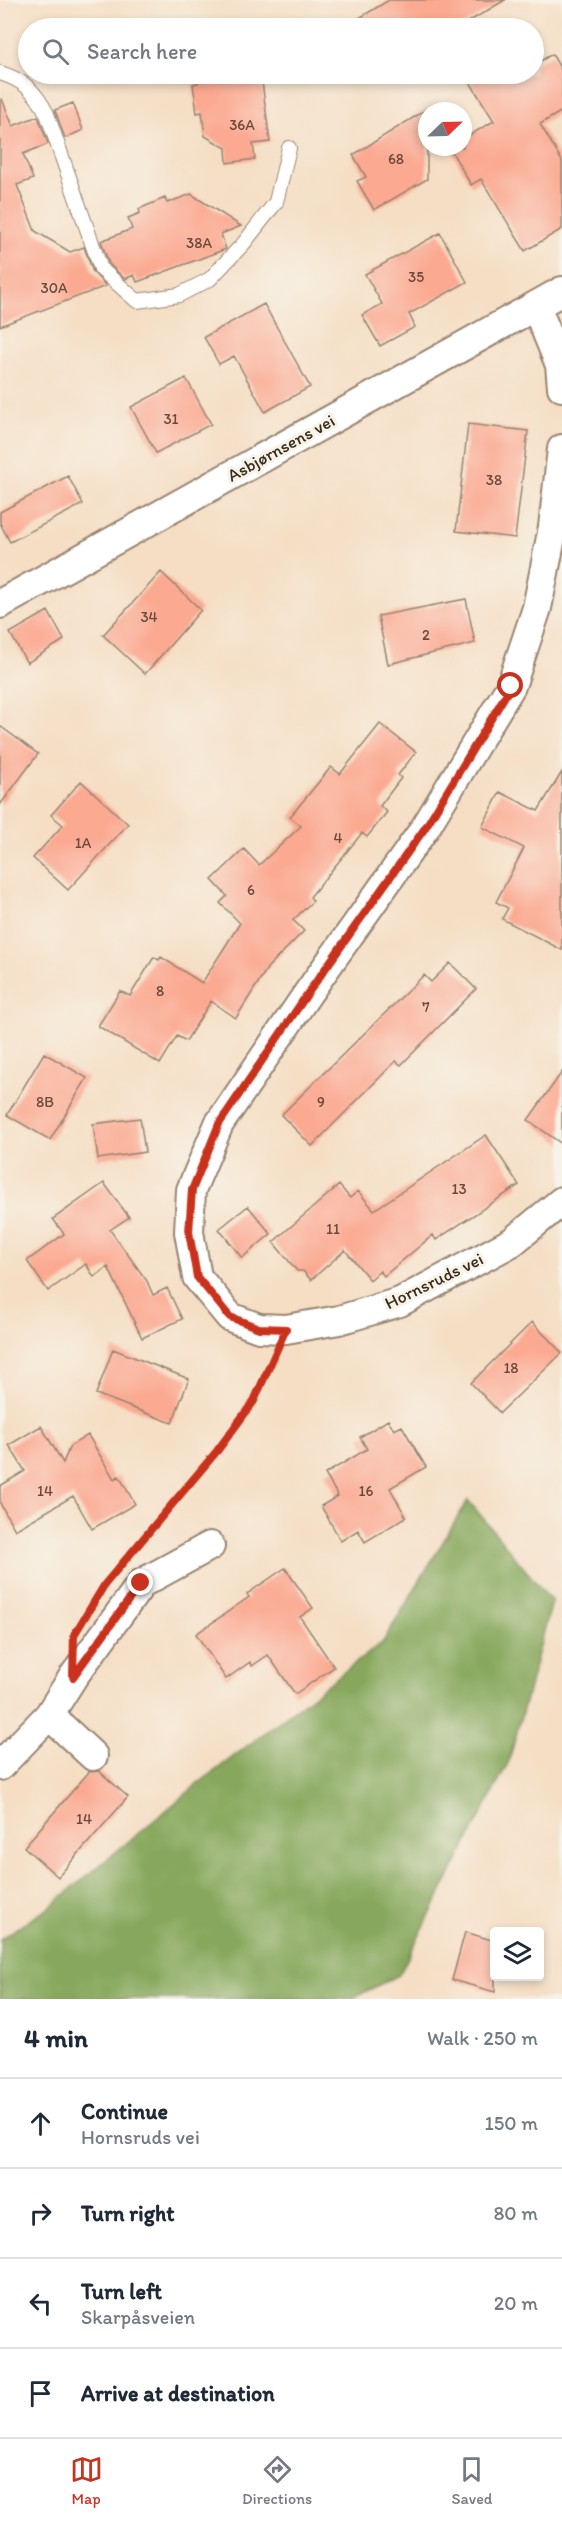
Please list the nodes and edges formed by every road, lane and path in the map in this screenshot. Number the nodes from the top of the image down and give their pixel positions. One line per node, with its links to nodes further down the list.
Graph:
1 (0, 73): 2 (lane)
2 (18, 81)
3 (24, 84): 4 (lane)
4 (289, 148)
5 (562, 291): 6 (street, Asbjørnsens vei)
6 (536, 306): 7 (street); 9 (street, Asbjørnsens vei)
7 (562, 387)
8 (562, 449): 11 (street, Hornsruds vei)
9 (0, 604)
10 (562, 1201): 11 (street, Hornsruds vei)
11 (286, 1329): 13 (path)
12 (210, 1546): 14 (street)
13 (135, 1549)
14 (49, 1715): 15 (street); 16 (street)
15 (93, 1756)
16 (0, 1766)

